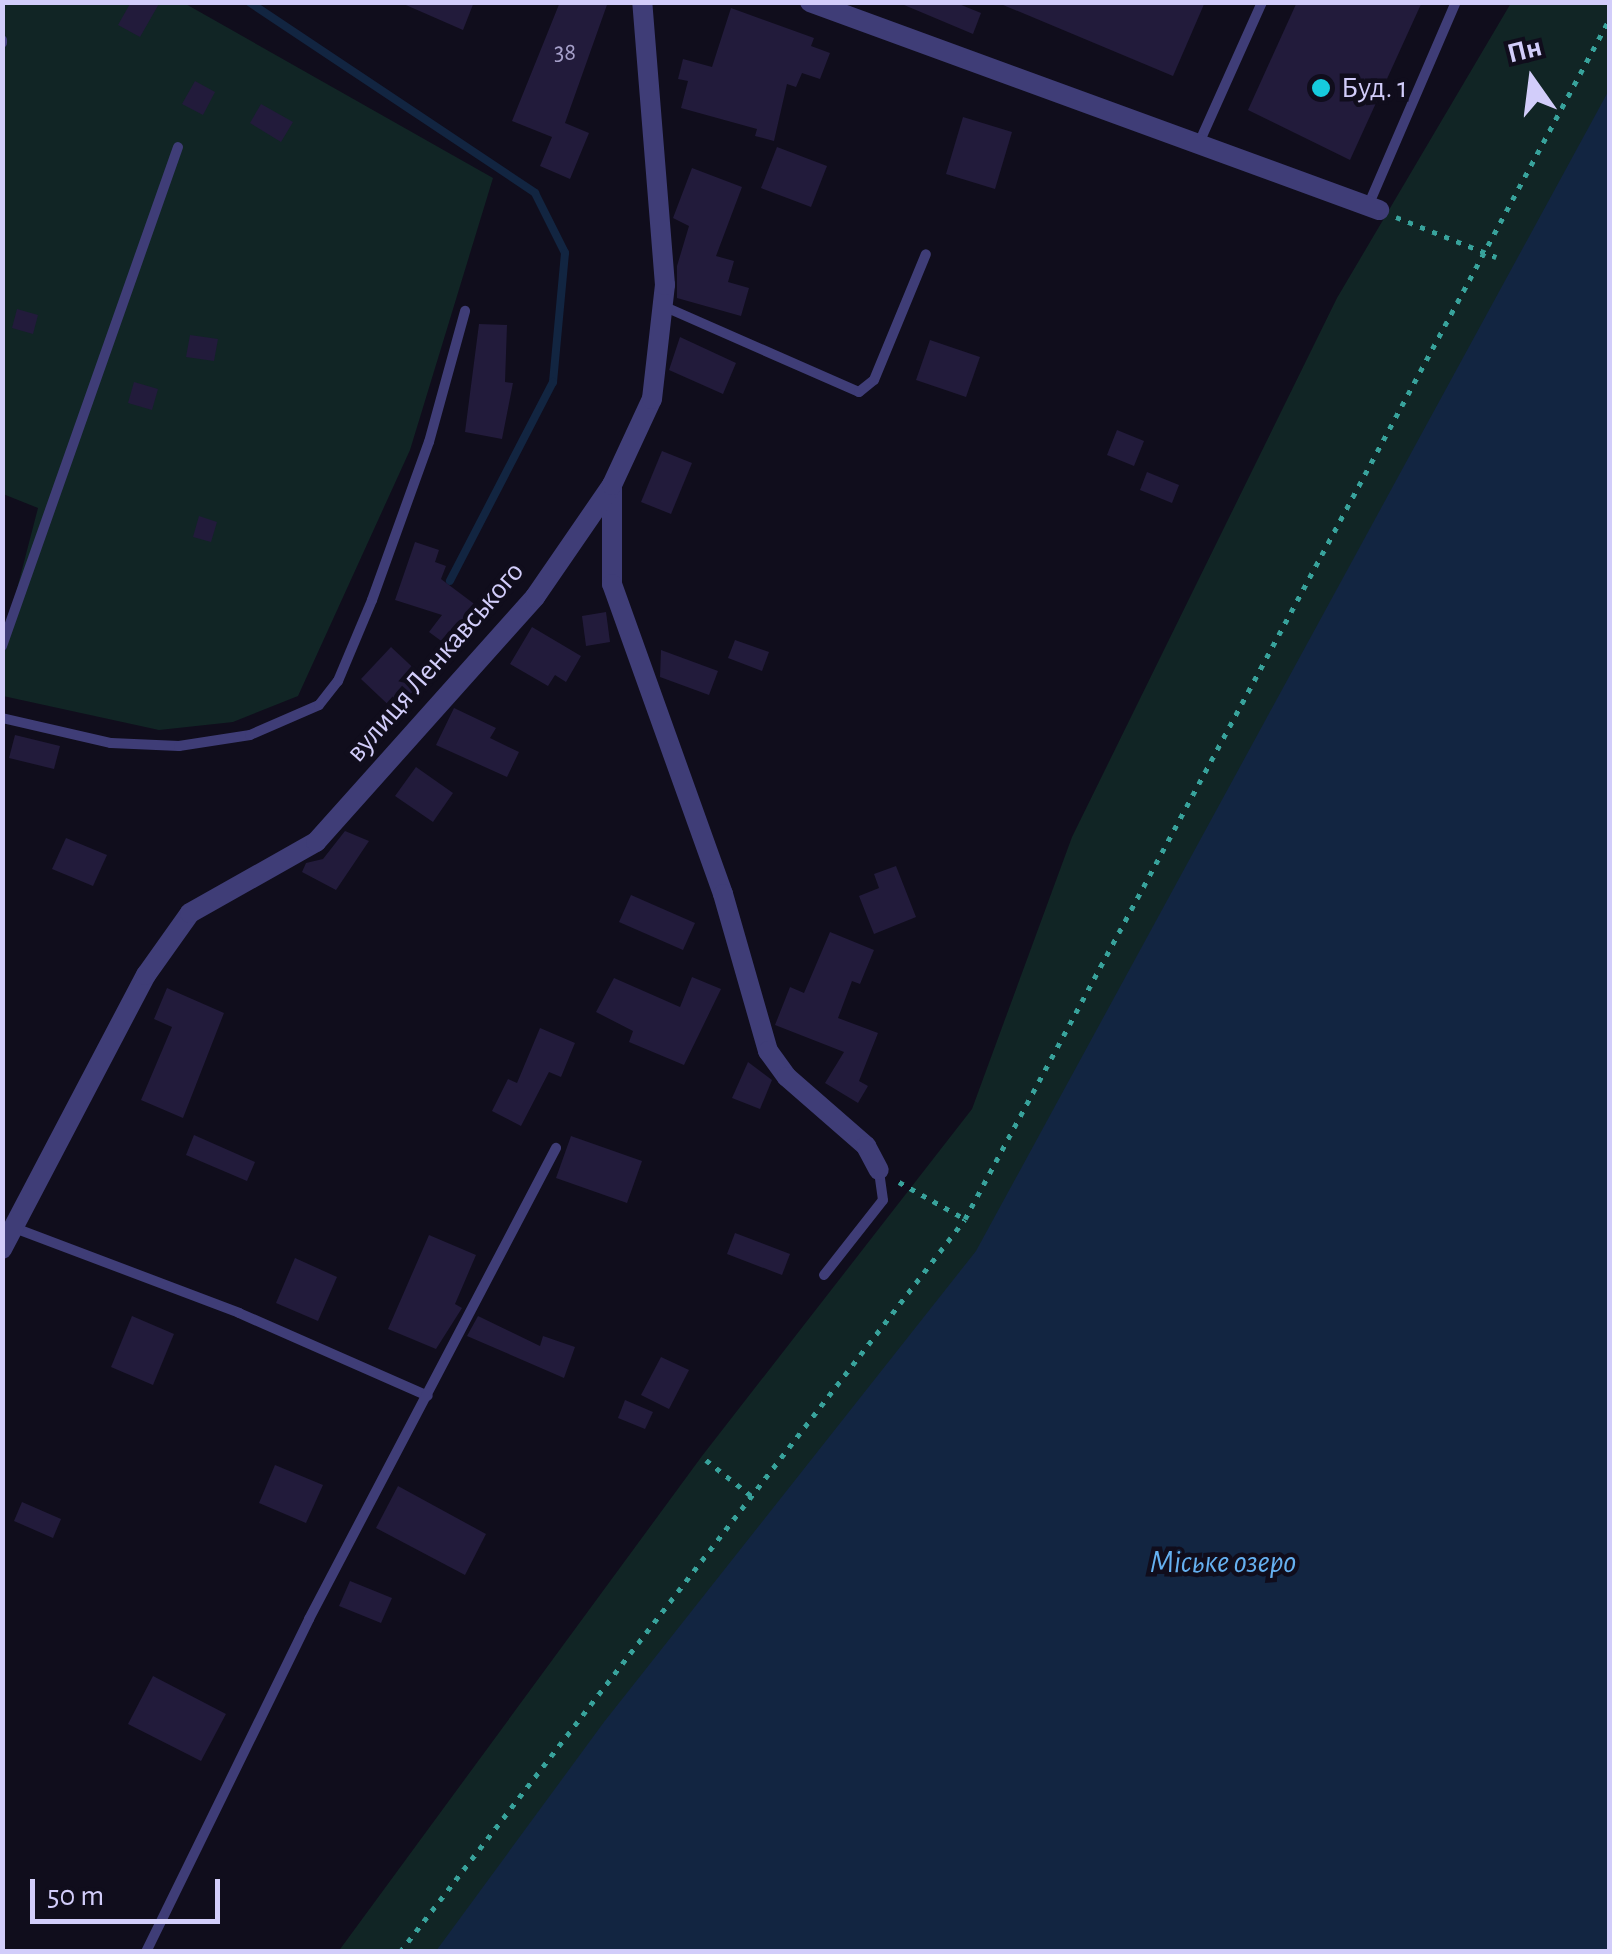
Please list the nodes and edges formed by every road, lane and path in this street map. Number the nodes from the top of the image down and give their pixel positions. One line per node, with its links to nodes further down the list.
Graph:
1 (642, 2): 12 (street, вулиця Ленкавського)
2 (810, 2): 6 (street)
3 (1262, 2): 6 (lane)
4 (1456, 2): 8 (lane)
5 (1610, 18): 9 (path)
6 (1198, 144): 8 (street)
7 (178, 147): 15 (lane)
8 (1374, 208): 9 (path)
9 (1482, 251): 11 (path); 19 (path)
10 (926, 254): 12 (lane)
11 (1496, 256)
12 (662, 306): 14 (street, вулиця Ленкавського)
13 (465, 311): 16 (lane)
14 (612, 484): 18 (street); 20 (street, вулиця Ленкавського)
15 (2, 646)
16 (2, 718)
17 (556, 1148): 23 (lane)
18 (878, 1170): 19 (path); 22 (lane)
19 (966, 1219): 25 (path)
20 (12, 1227): 21 (street, вулиця Ленкавського); 23 (lane)
21 (2, 1249)
22 (824, 1275)
23 (428, 1396): 26 (lane)
24 (706, 1460): 25 (path)
25 (754, 1498): 27 (path)
26 (146, 1952)
27 (400, 1952)

